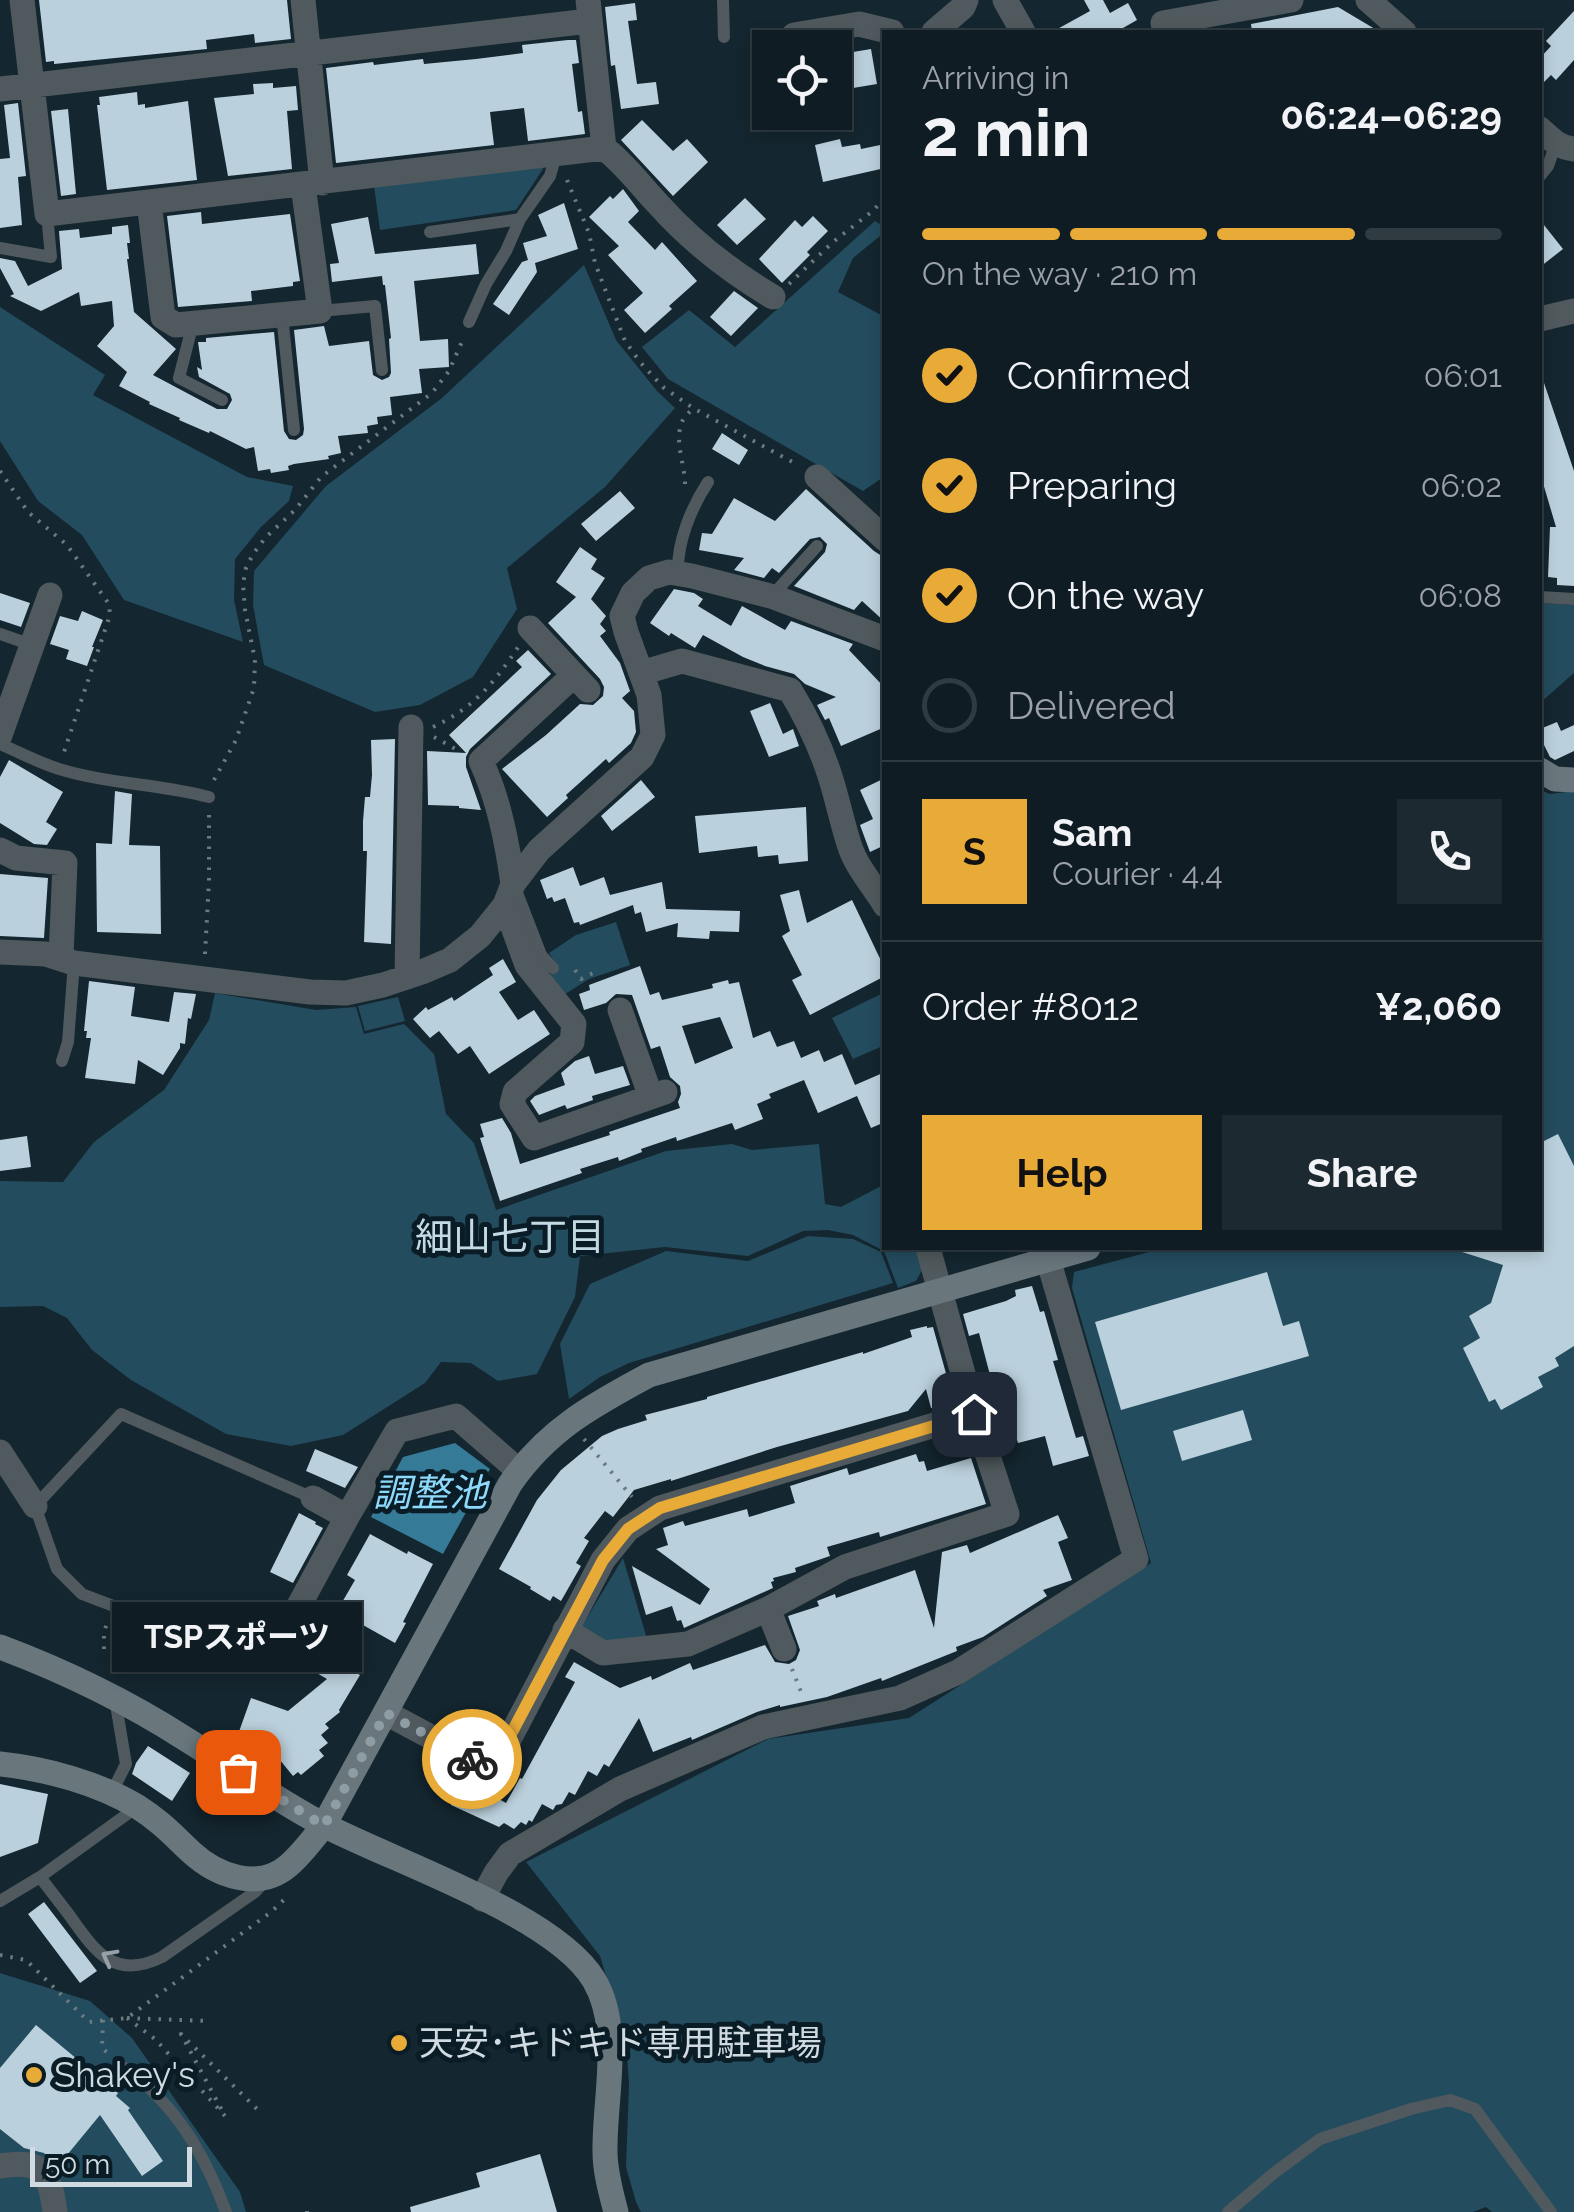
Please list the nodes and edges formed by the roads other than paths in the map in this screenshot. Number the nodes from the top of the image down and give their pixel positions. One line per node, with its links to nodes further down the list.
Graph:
1 (22, 0): 18 (street)
2 (303, 0): 17 (street)
3 (723, 0): 16 (lane)
4 (966, 0): 13 (street)
5 (1005, 0): 14 (street)
6 (1291, 0): 8 (street)
7 (1374, 2): 15 (street)
8 (1195, 9): 10 (street)
9 (588, 10): 17 (street); 21 (street)
10 (1163, 23)
11 (823, 30): 12 (street)
12 (884, 30)
13 (936, 30)
14 (1022, 30)
15 (1402, 30)
16 (724, 37)
17 (308, 54): 18 (street); 24 (street)
18 (32, 86): 19 (street); 26 (street)
19 (0, 89)
20 (1557, 140): 23 (lane)
21 (604, 148): 22 (street); 30 (street)
22 (556, 154): 24 (street); 27 (lane)
23 (1542, 174)
24 (312, 184): 25 (street); 31 (street)
25 (149, 202): 26 (street); 36 (street)
26 (47, 214): 29 (lane)
27 (520, 219): 28 (lane); 35 (lane)
28 (430, 232)
29 (0, 248)
30 (773, 297)
31 (320, 311): 33 (street); 37 (lane)
32 (1574, 311): 34 (street)
33 (282, 315): 36 (street); 39 (lane)
34 (1542, 319)
35 (469, 322)
36 (194, 324): 38 (lane)
37 (382, 370)
38 (222, 400)
39 (294, 430)
40 (818, 476): 42 (street)
41 (708, 482): 44 (lane)
42 (882, 536)
43 (817, 546): 46 (lane)
44 (678, 574): 46 (street); 53 (street)
45 (50, 595): 52 (street)
46 (774, 597): 51 (street)
47 (1542, 598): 48 (lane)
48 (1574, 599)
49 (530, 628): 62 (street)
50 (0, 634): 52 (lane)
51 (882, 638)
52 (32, 645): 55 (street)
53 (641, 672): 61 (street); 62 (street)
54 (410, 728): 67 (street)
55 (0, 735)
56 (0, 744): 59 (lane)
57 (1542, 771): 58 (street)
58 (1574, 780)
59 (209, 797)
60 (0, 850): 65 (street)
61 (873, 866): 63 (street)
62 (509, 894): 66 (lane); 67 (street); 68 (street)
63 (882, 900)
64 (0, 952): 65 (street)
65 (68, 960): 67 (street); 69 (lane)
66 (552, 968)
67 (407, 977)
68 (620, 1010)
69 (62, 1061)
70 (929, 1250): 73 (street)
71 (1081, 1250): 72 (street)
72 (1048, 1259): 73 (street); 93 (street)
73 (942, 1290): 74 (street); 76 (street)
74 (974, 1414): 80 (street); 81 (street)
75 (0, 1452): 78 (street)
76 (519, 1471): 79 (street); 86 (street)
77 (313, 1498): 78 (lane); 79 (street)
78 (35, 1506): 83 (lane)
79 (347, 1517): 83 (street)
80 (768, 1609): 81 (street); 84 (street)
81 (565, 1630): 86 (street)
82 (0, 1647): 85 (street)
83 (276, 1648)
84 (784, 1649)
85 (115, 1698): 88 (lane); 90 (street)
86 (386, 1713): 90 (street)
87 (0, 1764): 88 (street)
88 (112, 1792): 89 (street)
89 (137, 1807): 91 (street); 92 (lane)
90 (324, 1826): 91 (street); 93 (street)
91 (273, 1874): 92 (lane, one-way to 92)
92 (40, 1877): 94 (lane)
93 (482, 1898): 99 (street)
94 (0, 1901)
95 (124, 2068): 98 (lane)
96 (0, 2166): 97 (street)
97 (55, 2212)
98 (226, 2212)
99 (616, 2212)
100 (1228, 2212): 101 (lane)
101 (1551, 2212)

